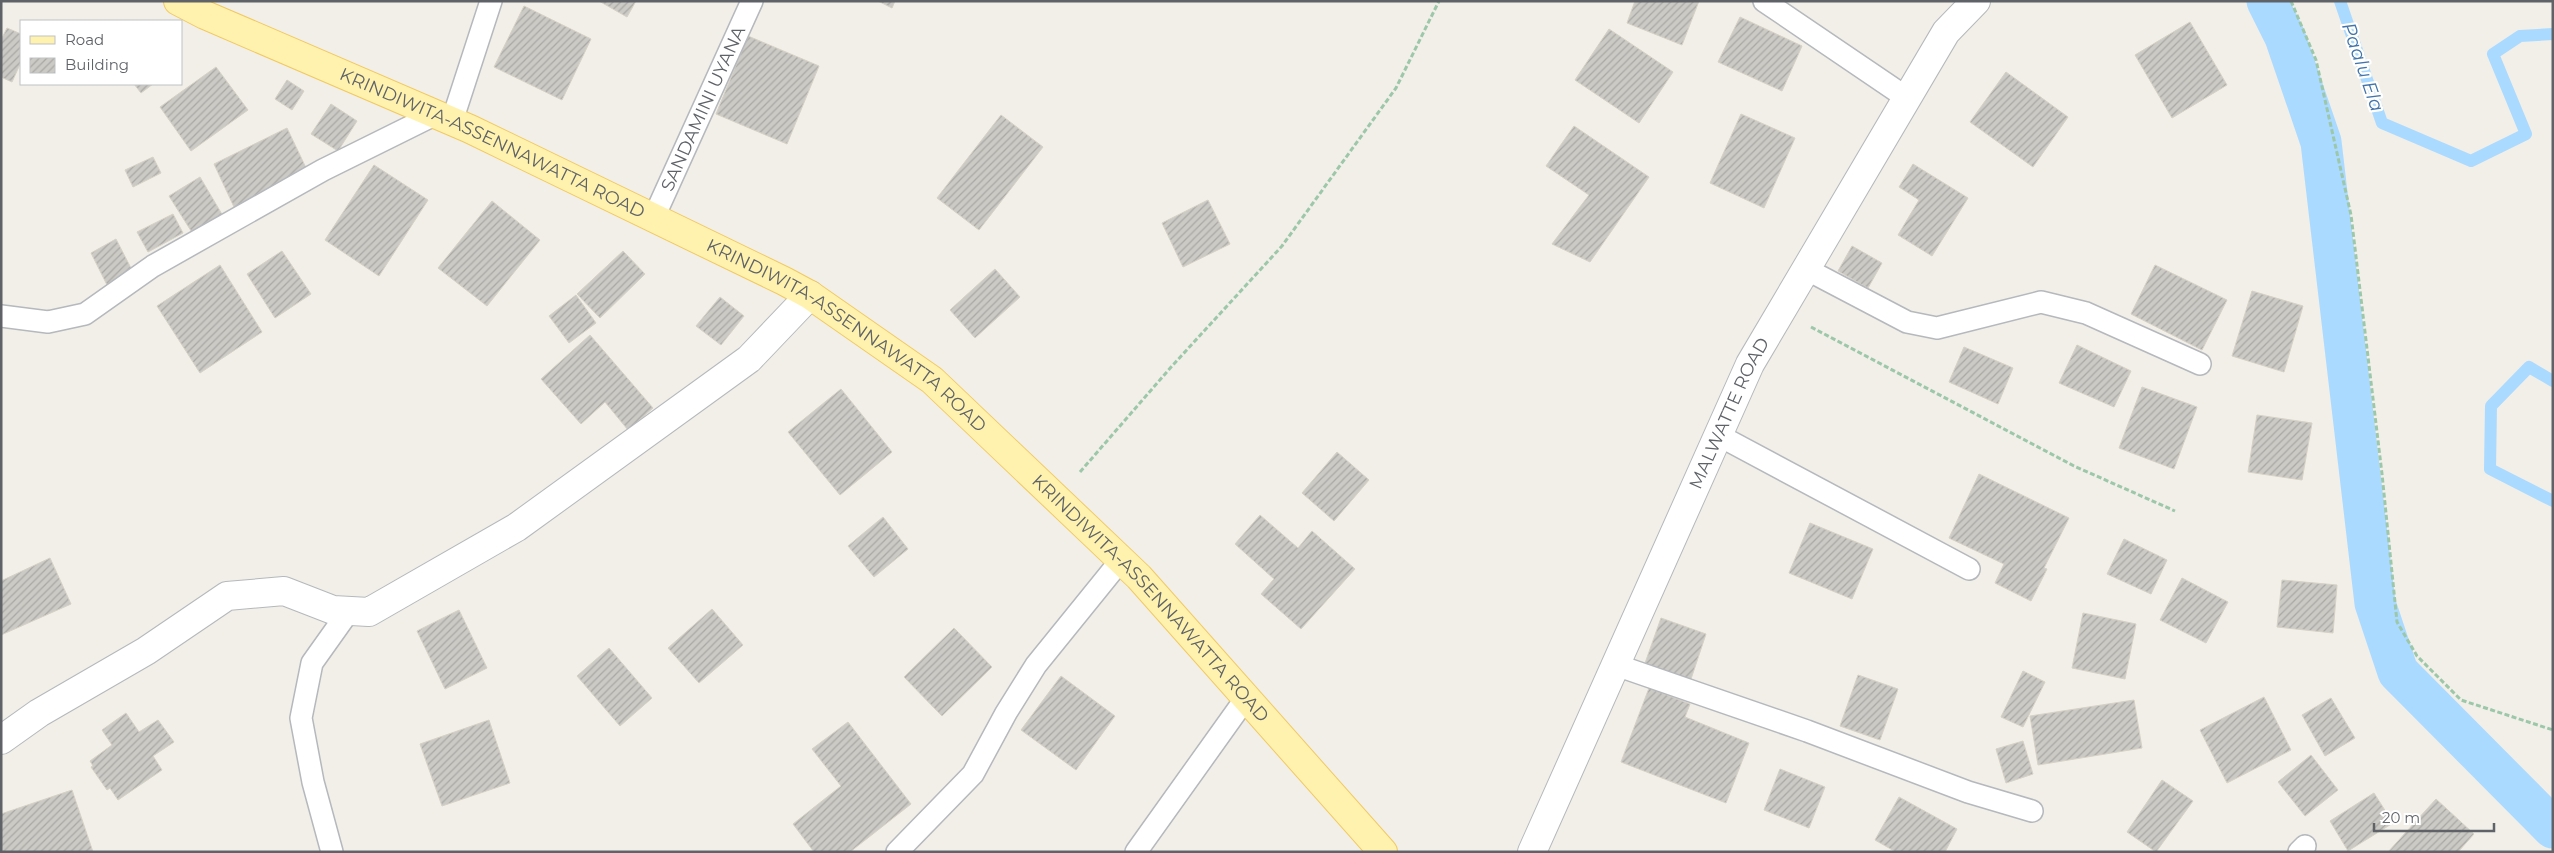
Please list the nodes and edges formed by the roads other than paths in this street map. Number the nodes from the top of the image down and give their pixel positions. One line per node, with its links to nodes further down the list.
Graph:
1 (178, 1): 7 (main road, KRINDIWITA-ASSENNAWATTA ROAD)
2 (491, 1): 7 (lane)
3 (752, 1): 8 (lane, SANDAMINI UYANA)
4 (1764, 1): 6 (lane)
5 (1976, 1): 6 (street, MALWATTE ROAD)
6 (1907, 98): 9 (street, MALWATTE ROAD)
7 (444, 118): 8 (main road, KRINDIWITA-ASSENNAWATTA ROAD); 11 (lane)
8 (654, 217): 10 (main road, KRINDIWITA-ASSENNAWATTA ROAD)
9 (1806, 269): 12 (lane); 13 (street, MALWATTE ROAD)
10 (810, 295): 14 (main road, KRINDIWITA-ASSENNAWATTA ROAD); 16 (street)
11 (1, 316)
12 (2200, 364)
13 (1718, 435): 15 (lane); 17 (street, MALWATTE ROAD)
14 (1121, 560): 18 (main road, KRINDIWITA-ASSENNAWATTA ROAD); 22 (lane)
15 (1969, 569)
16 (349, 611): 19 (street); 21 (lane)
17 (1616, 665): 20 (lane); 25 (street, MALWATTE ROAD)
18 (1246, 698): 23 (lane); 24 (main road, KRINDIWITA-ASSENNAWATTA ROAD)
19 (1, 740)
20 (2032, 810)
21 (332, 852)
22 (897, 852)
23 (1136, 852)
24 (1383, 852)
25 (1532, 852)

